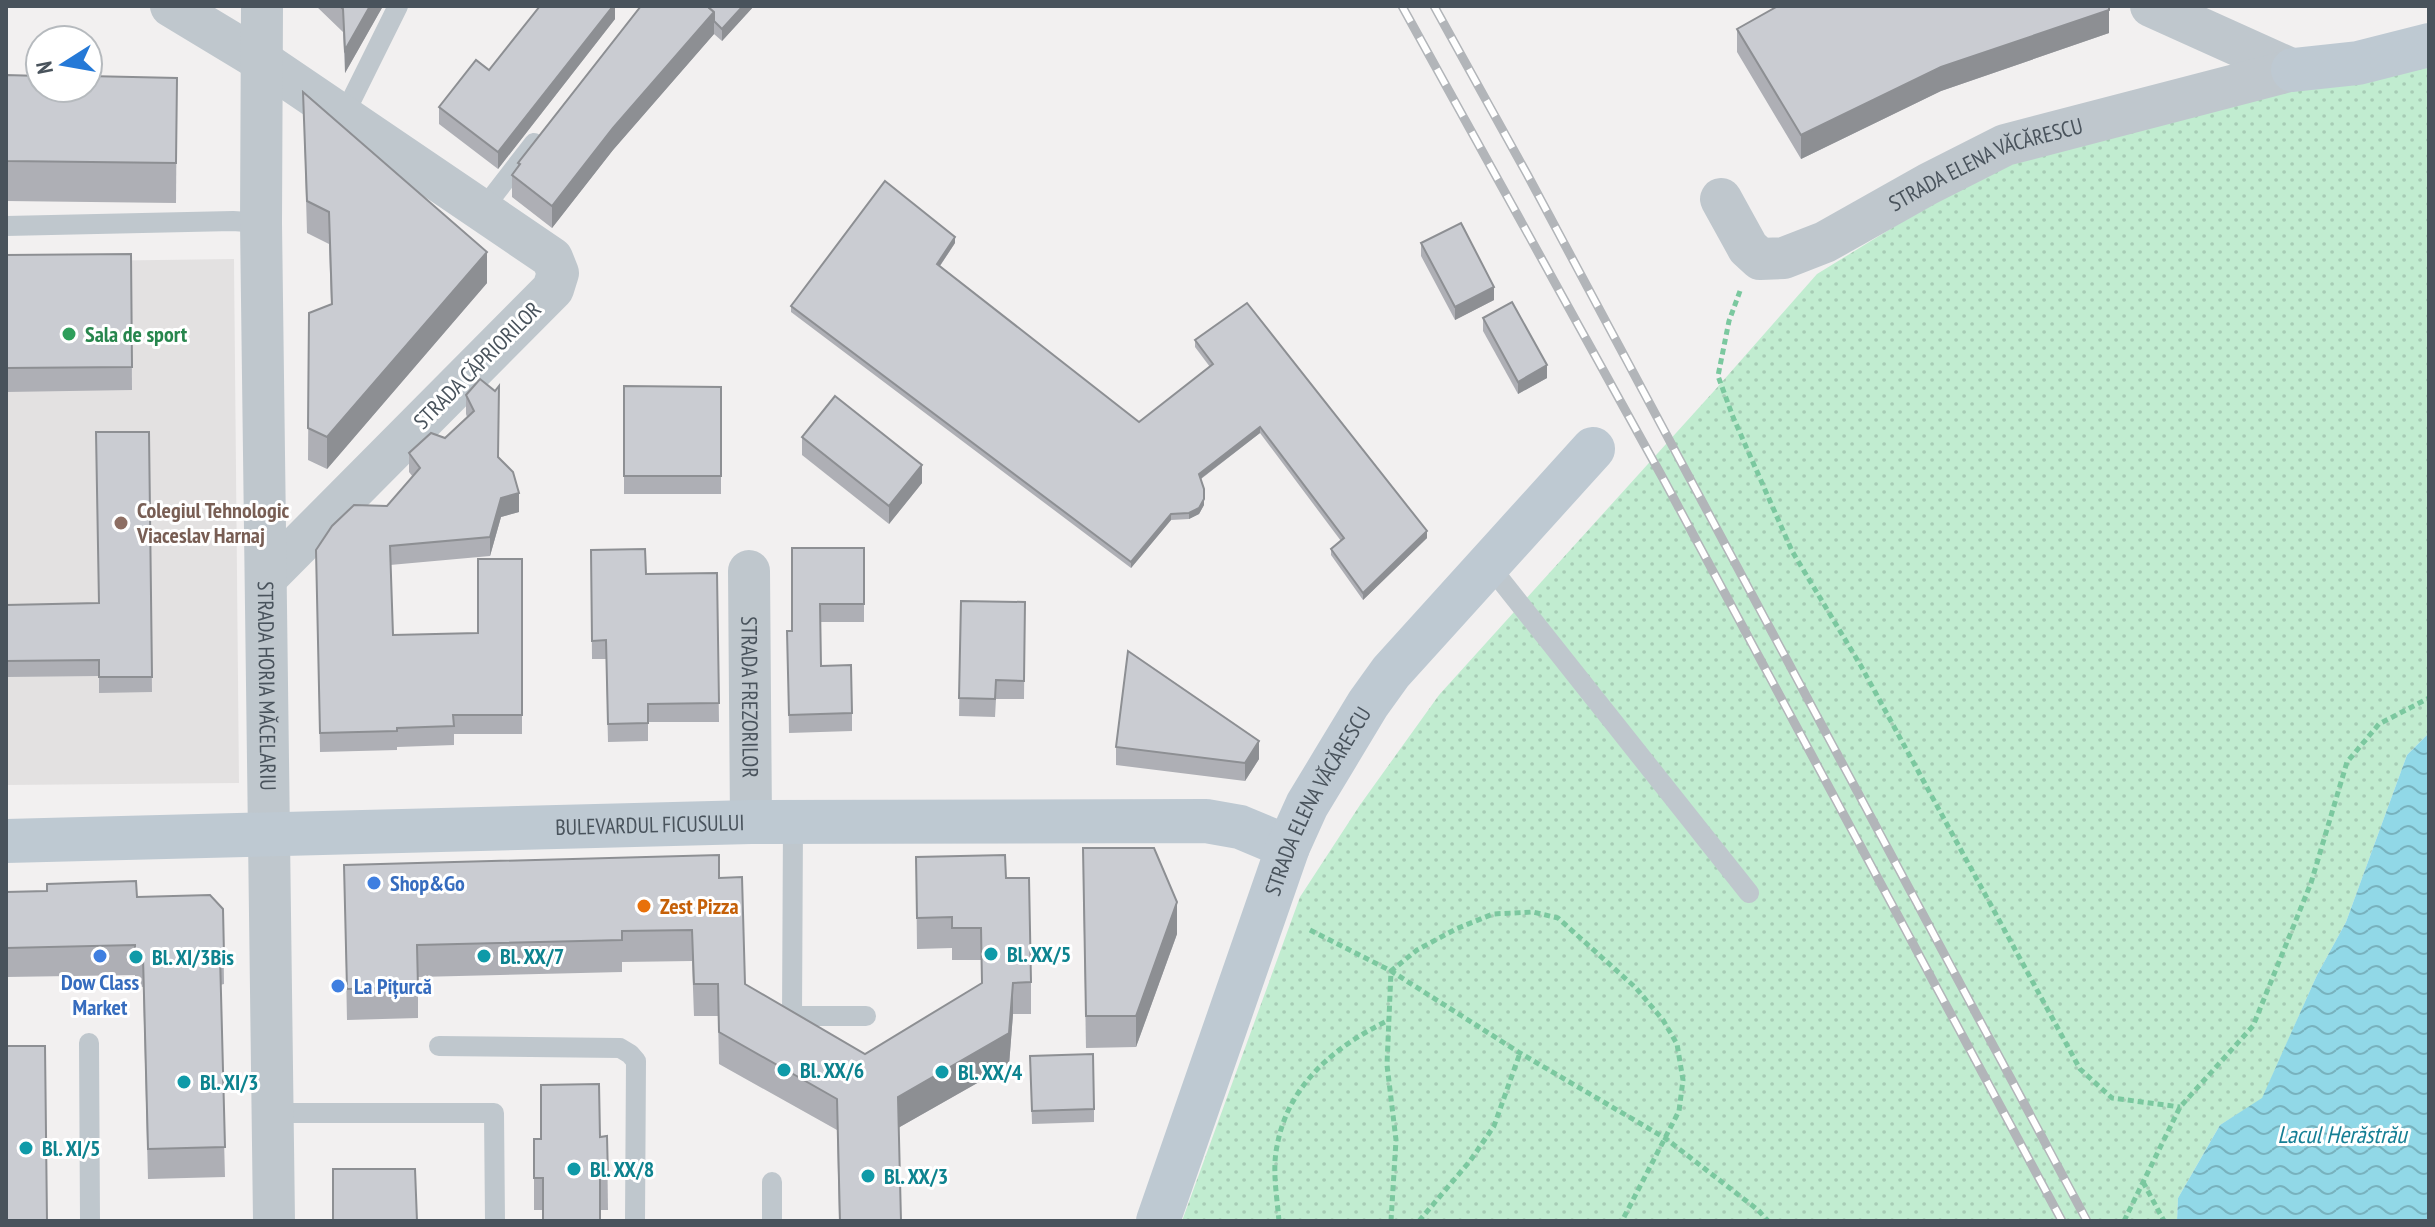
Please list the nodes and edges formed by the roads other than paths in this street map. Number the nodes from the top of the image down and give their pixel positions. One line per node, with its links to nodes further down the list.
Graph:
1 (171, 6): 6 (street, STRADA CĂPRIORILOR)
2 (262, 6): 6 (street, STRADA HORIA MĂCELARIU)
3 (398, 6): 8 (lane)
4 (2151, 6): 7 (street)
5 (2429, 45): 7 (street)
6 (262, 61): 8 (street, STRADA CĂPRIORILOR); 12 (street, STRADA HORIA MĂCELARIU)
7 (2293, 70): 10 (street, STRADA ELENA VĂCĂRESCU)
8 (344, 115): 11 (street, STRADA CĂPRIORILOR)
9 (548, 125): 11 (lane)
10 (1721, 199)
11 (483, 209): 17 (street, STRADA CĂPRIORILOR)
12 (261, 223): 13 (lane); 17 (street, STRADA HORIA MĂCELARIU)
13 (6, 226)
14 (1593, 449): 15 (street, STRADA ELENA VĂCĂRESCU)
15 (1488, 564): 21 (street, STRADA ELENA VĂCĂRESCU); 22 (lane)
16 (749, 571): 18 (street, STRADA FREZORILOR)
17 (267, 577): 19 (street, STRADA HORIA MĂCELARIU)
18 (772, 822): 19 (street, BULEVARDUL FICUSULUI); 21 (street, BULEVARDUL FICUSULUI); 23 (lane)
19 (270, 835): 20 (street, BULEVARDUL FICUSULUI); 26 (street, STRADA HORIA MĂCELARIU)
20 (6, 841)
21 (1288, 847): 33 (street, STRADA ELENA VĂCĂRESCU)
22 (1749, 893)
23 (866, 1016)
24 (89, 1043): 28 (lane)
25 (439, 1046): 31 (lane)
26 (272, 1113): 29 (street, STRADA HORIA MĂCELARIU); 30 (lane)
27 (772, 1182): 32 (lane)
28 (90, 1221)
29 (274, 1221)
30 (495, 1221)
31 (635, 1221)
32 (772, 1221)
33 (1158, 1221)

